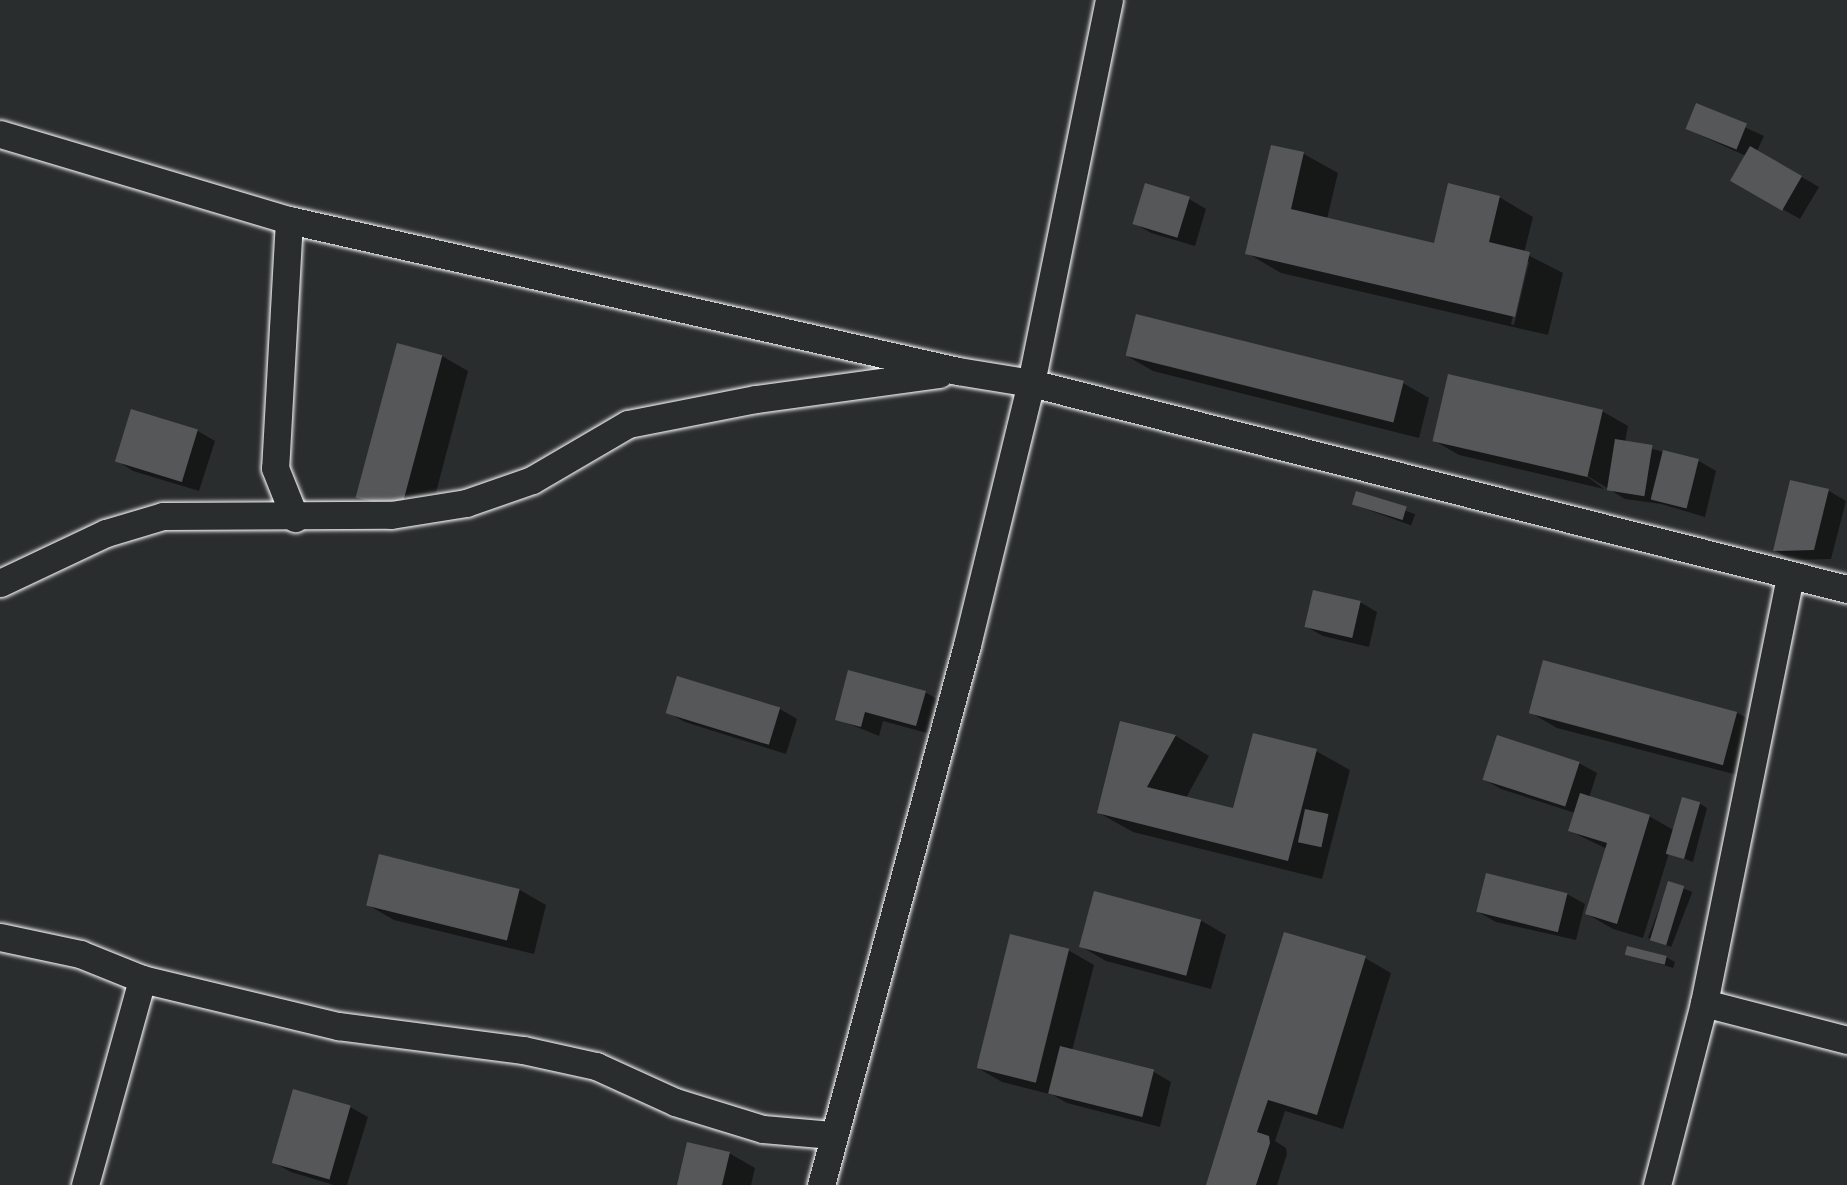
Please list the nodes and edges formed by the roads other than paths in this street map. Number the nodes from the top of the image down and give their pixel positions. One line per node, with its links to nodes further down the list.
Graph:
1 (1109, 0): 5 (street)
2 (0, 134): 3 (street)
3 (289, 220): 4 (street); 6 (street)
4 (958, 371): 5 (street); 6 (street)
5 (1031, 383): 7 (street); 14 (street)
6 (295, 518): 8 (street)
7 (1790, 577): 9 (street); 12 (street)
8 (0, 583)
9 (1847, 589)
10 (0, 937): 11 (street)
11 (142, 979): 14 (street); 15 (street)
12 (1704, 1003): 13 (street); 17 (street)
13 (1847, 1040)
14 (832, 1135): 16 (street)
15 (85, 1185)
16 (821, 1185)
17 (1657, 1185)

